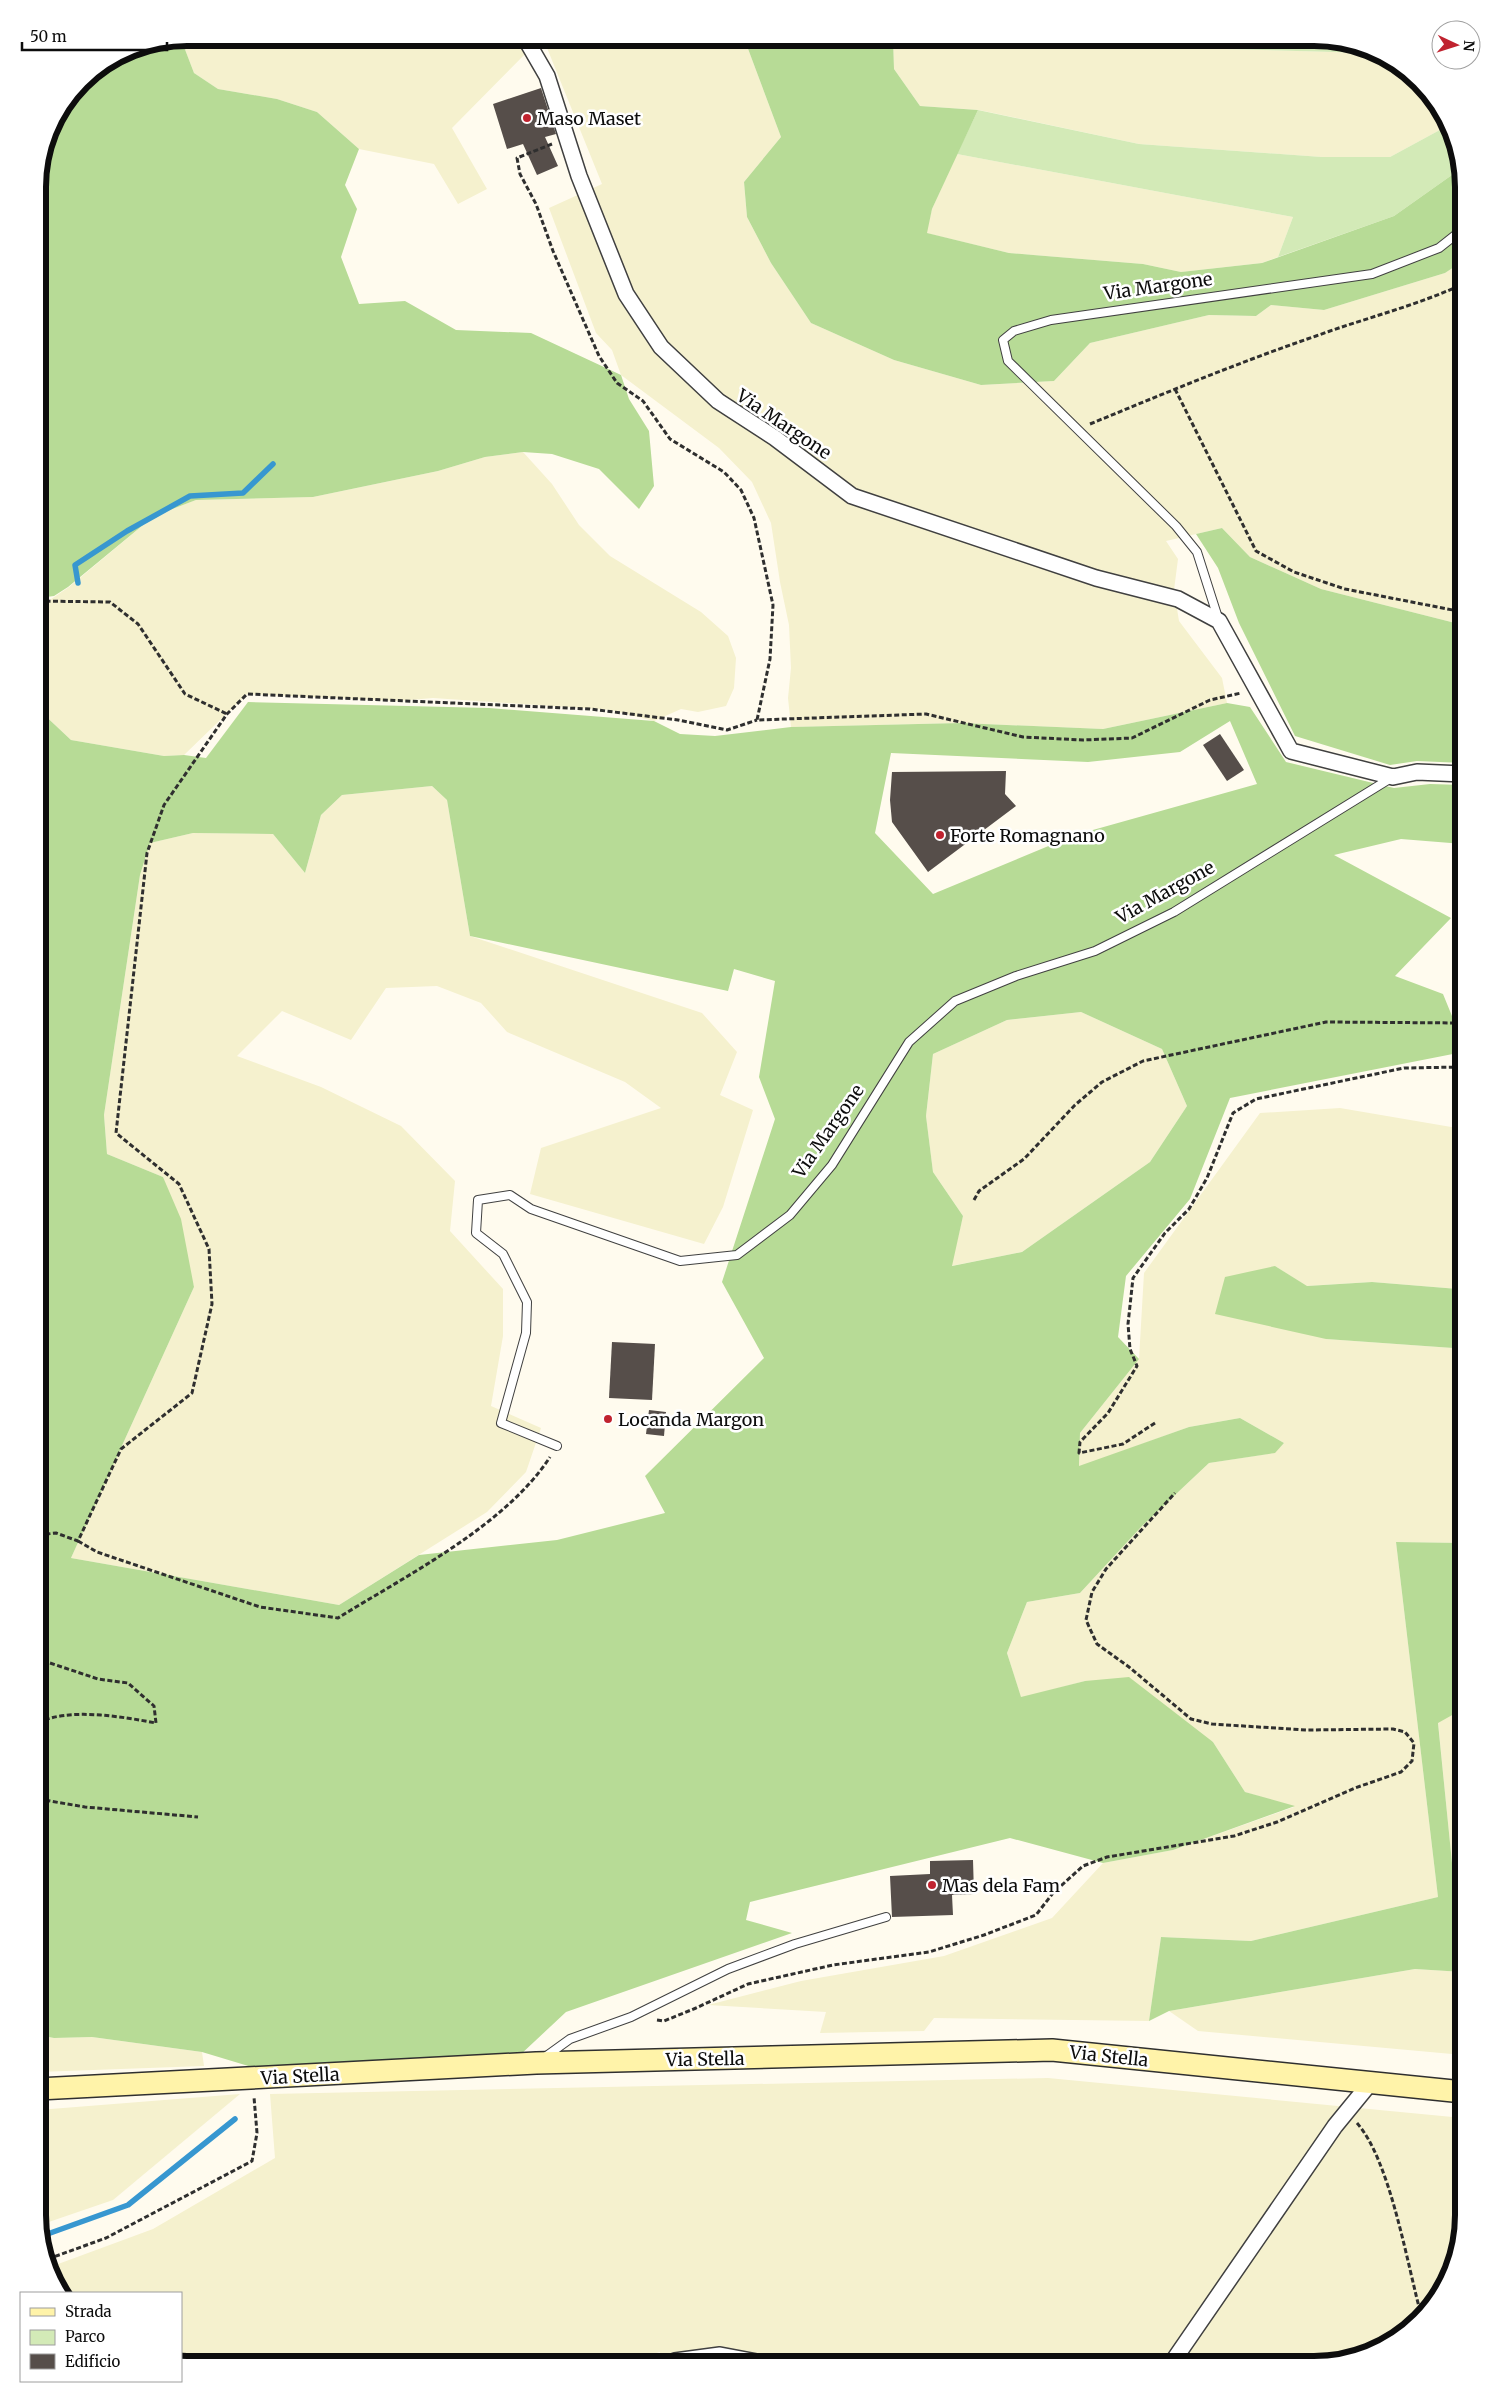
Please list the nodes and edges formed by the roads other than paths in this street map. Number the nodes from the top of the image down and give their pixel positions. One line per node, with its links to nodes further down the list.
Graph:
1 (530, 47): 3 (street, Via Margone)
2 (1455, 236): 3 (lane, Via Margone)
3 (1219, 620): 5 (street, Via Margone)
4 (1455, 774): 5 (street, Via Margone)
5 (1393, 777): 6 (lane, Via Margone)
6 (557, 1446)
7 (886, 1917): 8 (lane)
8 (536, 2063): 9 (main road, Via Stella); 10 (main road, Via Stella)
9 (1371, 2082): 11 (main road, Via Stella); 12 (street)
10 (46, 2089)
11 (1455, 2091)
12 (1177, 2356)

